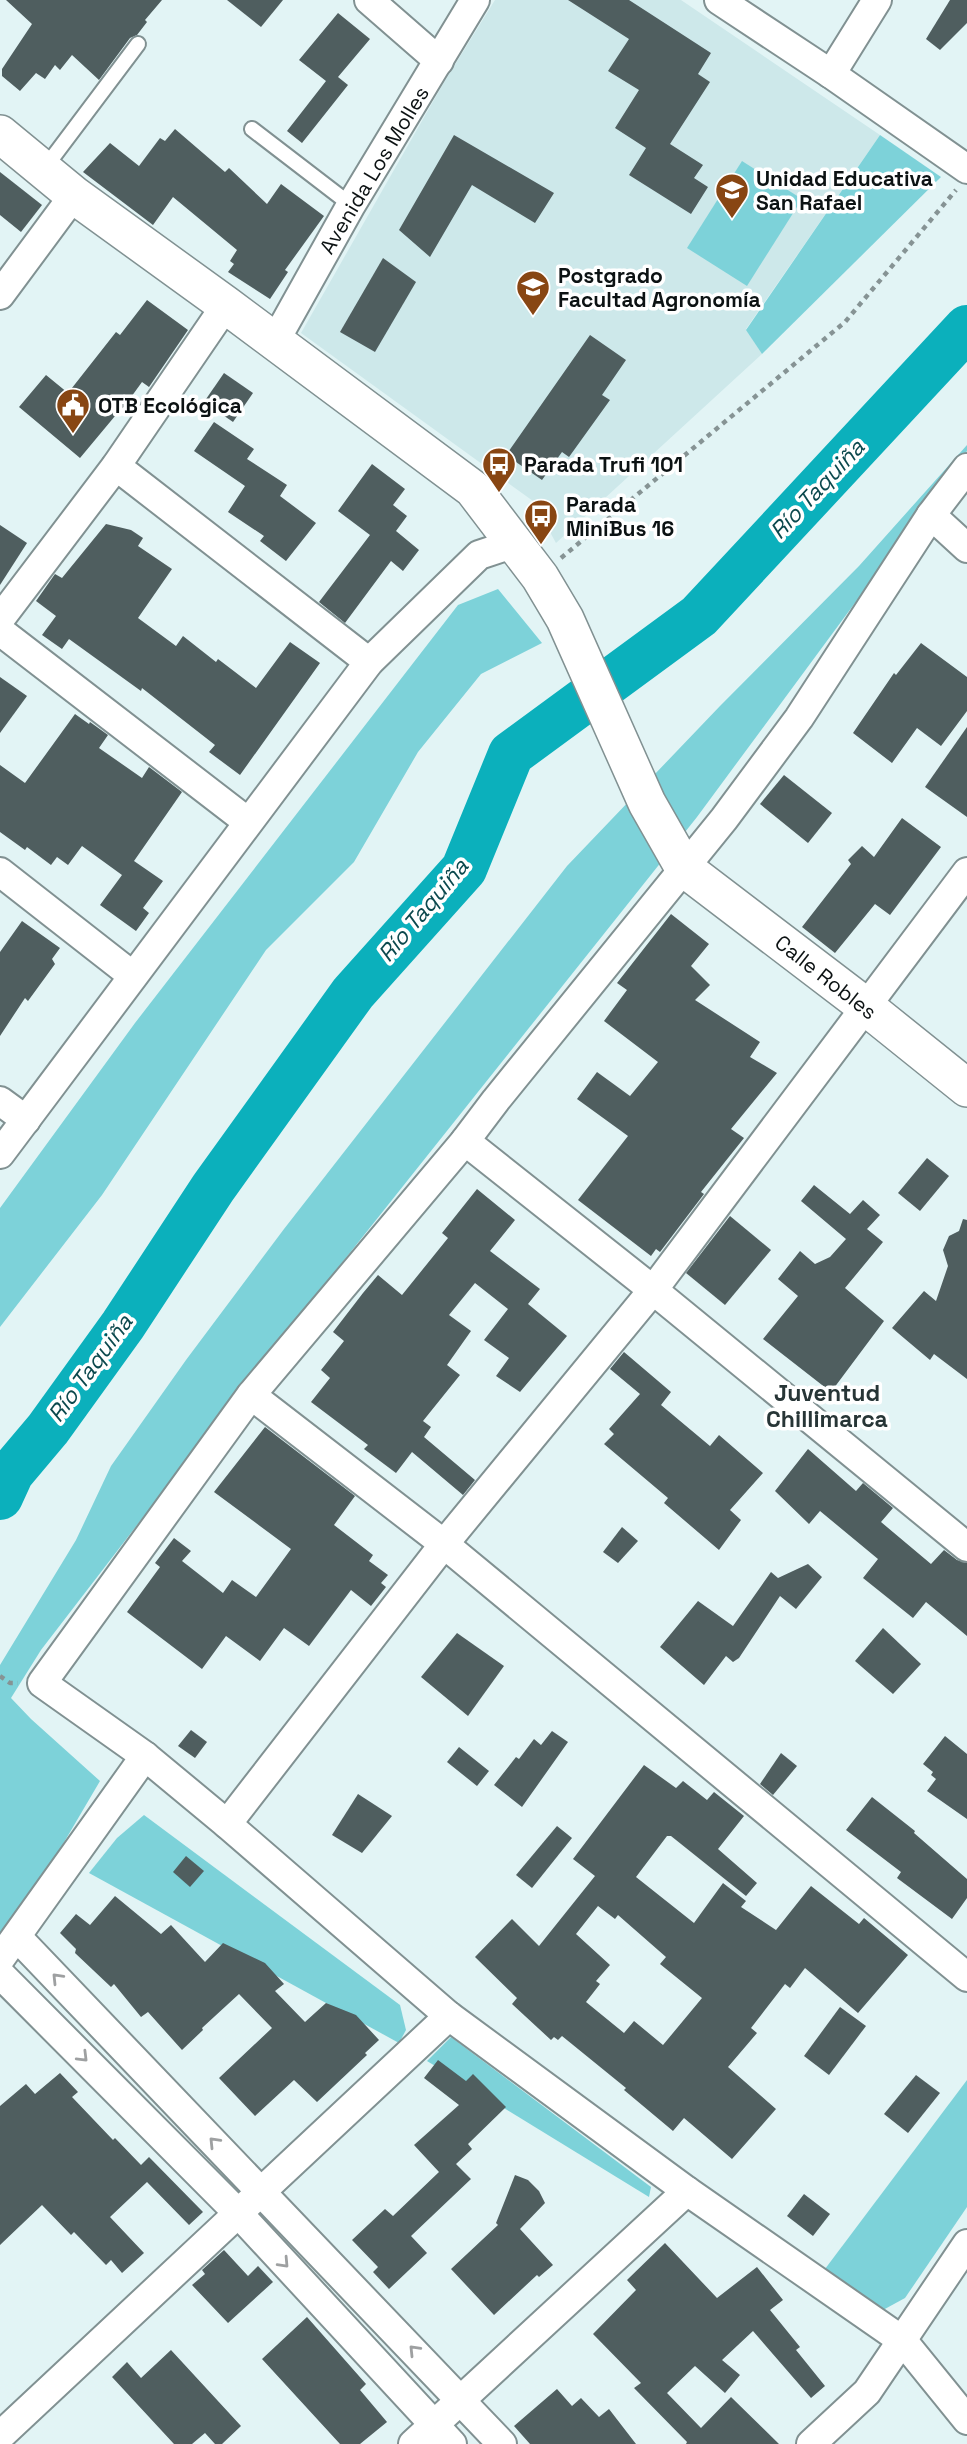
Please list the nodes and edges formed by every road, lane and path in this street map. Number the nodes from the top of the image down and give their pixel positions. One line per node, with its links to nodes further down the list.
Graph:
1 (369, 0): 6 (street)
2 (475, 0): 6 (street, Avenida Los Molles)
3 (719, 0): 7 (street)
4 (877, 0): 7 (street)
5 (138, 44): 10 (lane)
6 (439, 61): 13 (street, Avenida Los Molles)
7 (831, 74): 11 (street)
8 (251, 129): 13 (lane)
9 (0, 134): 10 (street)
10 (44, 169): 12 (street)
11 (963, 178): 22 (path)
12 (74, 195): 14 (street); 15 (street)
13 (351, 205): 16 (street, Avenida Los Molles)
14 (0, 295)
15 (226, 305): 16 (street); 17 (street)
16 (275, 341): 20 (street)
17 (116, 466): 23 (street); 25 (street)
18 (967, 468): 19 (street)
19 (931, 515): 21 (street); 27 (street)
20 (515, 543): 22 (street); 25 (street)
21 (967, 548)
22 (540, 577): 27 (street)
23 (0, 619)
24 (0, 631): 26 (street)
25 (369, 662): 26 (street)
26 (248, 822): 30 (street)
27 (684, 868): 31 (street, Calle Robles); 35 (street)
28 (0, 872): 30 (street)
29 (967, 872): 31 (street)
30 (133, 976): 34 (street)
31 (865, 1006): 32 (street, Calle Robles); 37 (street)
32 (967, 1088)
33 (0, 1101): 34 (street)
34 (26, 1120): 36 (street)
35 (465, 1141): 37 (street); 38 (street)
36 (0, 1154)
37 (653, 1290): 39 (street); 40 (street)
38 (251, 1395): 39 (street); 41 (street)
39 (444, 1544): 42 (street); 46 (street)
40 (967, 1548)
41 (145, 1756): 42 (street); 43 (street)
42 (228, 1824): 47 (street)
43 (17, 1937): 44 (street); 48 (street, one-way to 43)
44 (0, 1959)
45 (0, 1974): 50 (street, one-way to 50)
46 (967, 1977)
47 (449, 2016): 48 (street); 49 (street)
48 (261, 2191): 50 (street); 53 (street, one-way to 48)
49 (687, 2191): 52 (street); 53 (street)
50 (238, 2213): 55 (street, one-way to 55); 56 (street)
51 (967, 2244): 52 (street)
52 (903, 2341): 54 (street); 59 (street)
53 (461, 2399): 55 (street); 58 (street)
54 (967, 2420)
55 (443, 2434): 57 (street)
56 (0, 2436)
57 (413, 2444)
58 (502, 2444)
59 (811, 2444)

